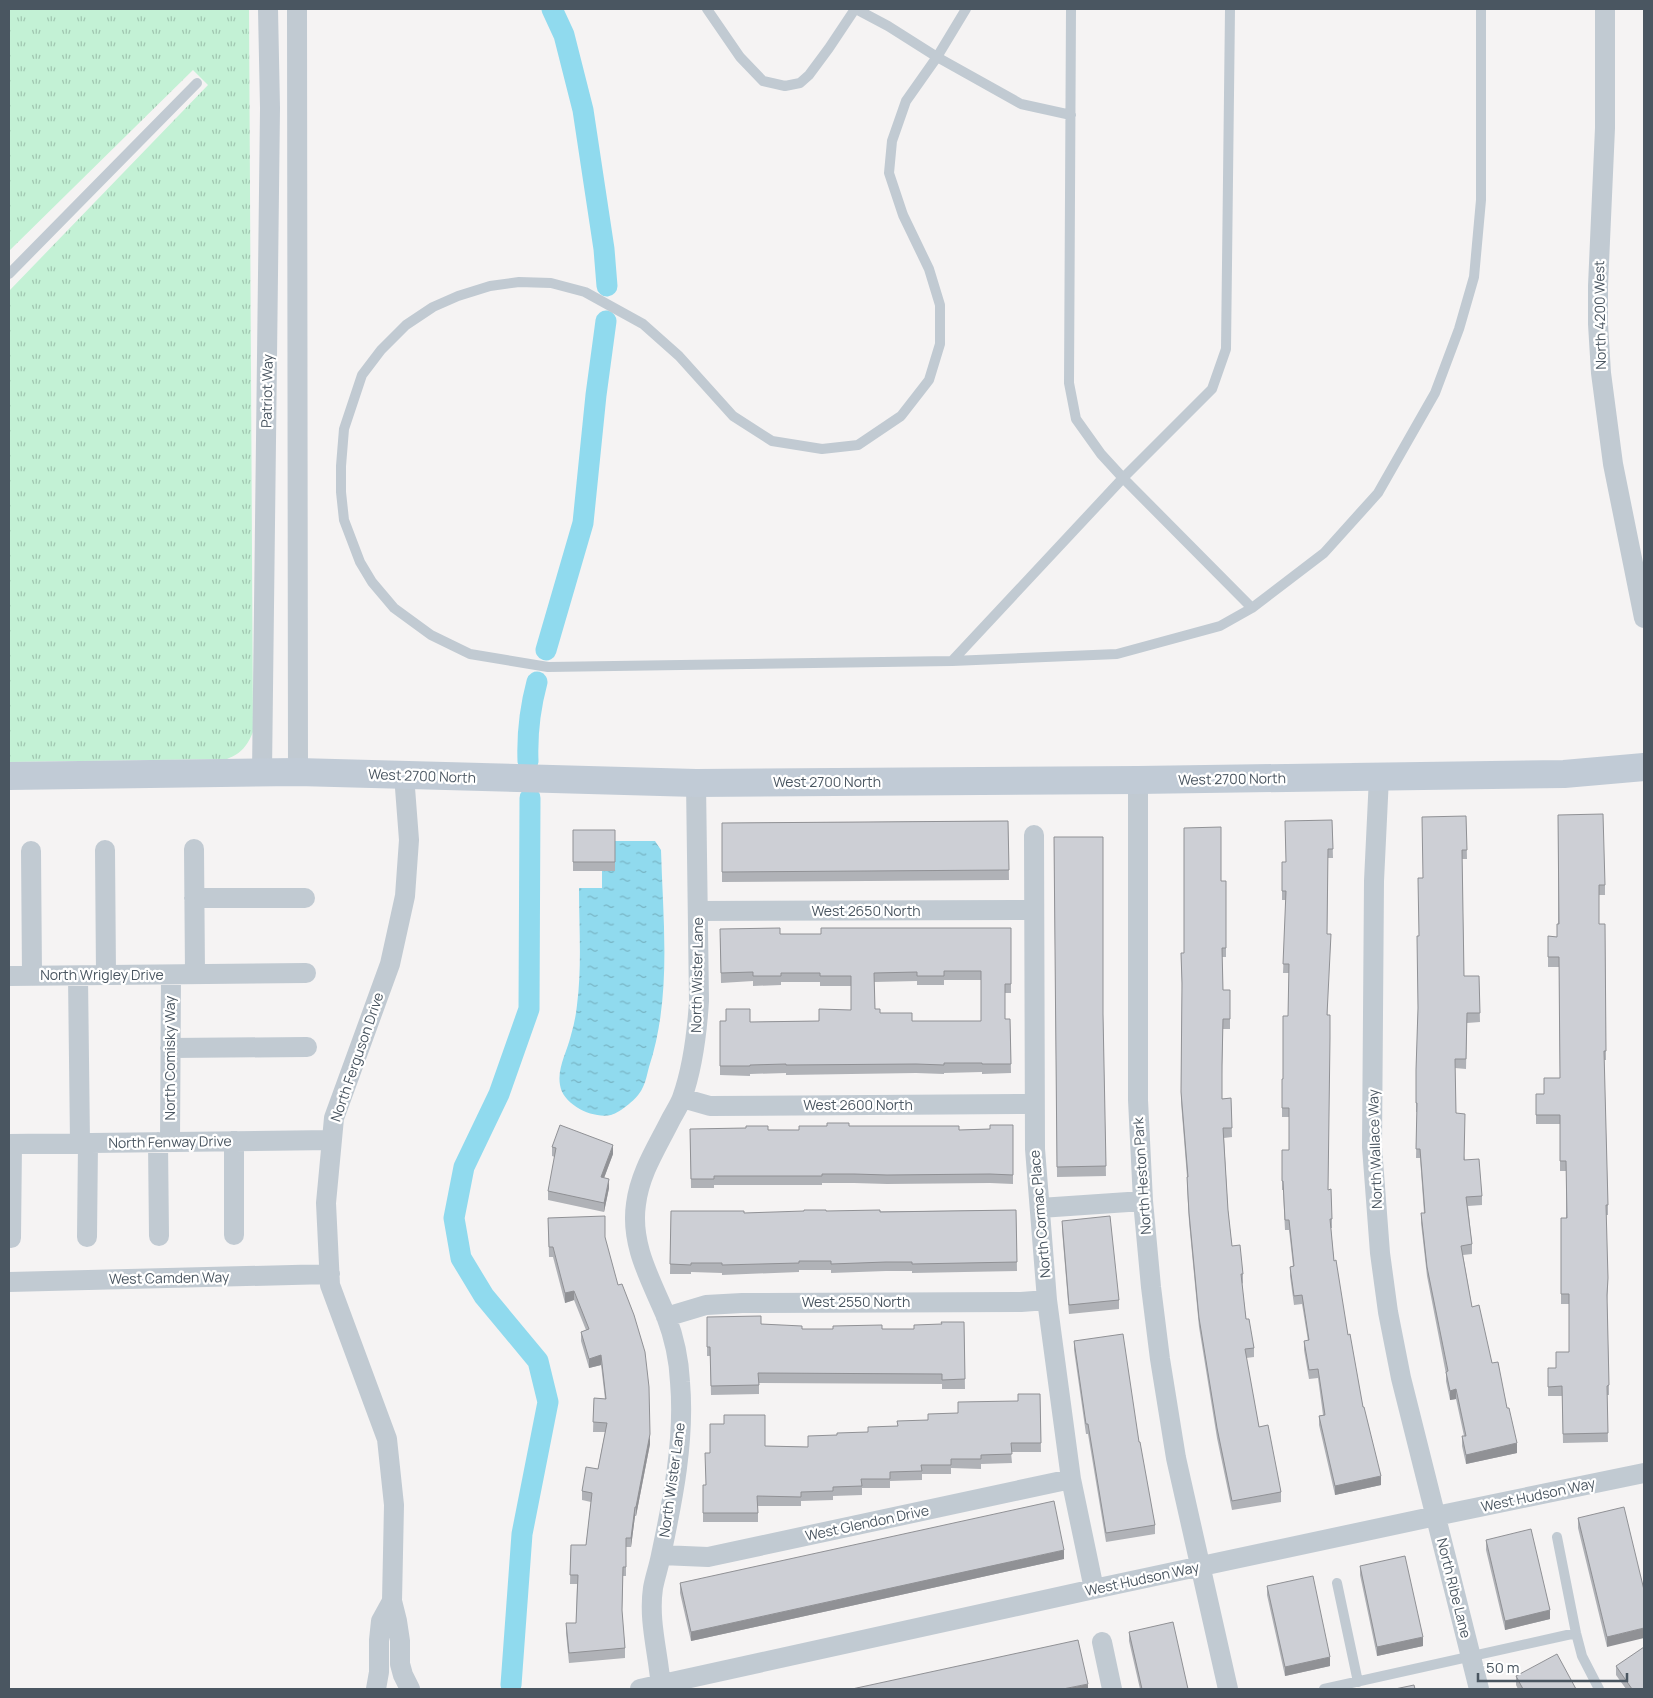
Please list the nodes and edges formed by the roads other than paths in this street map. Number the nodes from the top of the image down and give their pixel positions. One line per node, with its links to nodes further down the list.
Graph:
1 (268, 9): 20 (street, Patriot Way)
2 (297, 9): 19 (street)
3 (706, 9): 4 (lane)
4 (856, 9): 10 (lane)
5 (966, 9): 10 (lane)
6 (1071, 9): 12 (lane)
7 (1230, 9): 14 (lane)
8 (1481, 9): 15 (lane)
9 (1605, 9): 16 (street, North 4200 West)
10 (937, 57): 12 (lane); 17 (lane)
11 (197, 83): 13 (lane)
12 (1071, 114): 14 (lane)
13 (9, 274)
14 (1123, 478): 15 (lane); 17 (lane)
15 (1252, 608): 17 (lane)
16 (1644, 618)
17 (952, 661)
18 (1644, 767): 23 (street, West 2700 North)
19 (298, 772): 20 (street, West 2700 North); 21 (street, West 2700 North)
20 (262, 773): 22 (street, West 2700 North)
21 (404, 775): 25 (street, West 2700 North); 45 (street, North Ferguson Drive)
22 (9, 776)
23 (1379, 777): 24 (street, West 2700 North); 62 (street, North Wallace Way)
24 (1138, 780): 25 (street, West 2700 North); 50 (street, North Heston Park)
25 (696, 783): 33 (street, North Wister Lane)
26 (1034, 835): 32 (street, North Cormac Place)
27 (194, 849): 30 (street)
28 (105, 850): 36 (street)
29 (31, 851): 39 (street)
30 (194, 898): 31 (street); 35 (street)
31 (305, 898)
32 (1034, 910): 33 (street, West 2650 North); 44 (street, North Cormac Place)
33 (698, 911): 43 (street, North Wister Lane)
34 (306, 973): 35 (street, North Wrigley Drive)
35 (195, 974): 37 (street, North Wrigley Drive)
36 (106, 975): 37 (street, North Wrigley Drive); 40 (street, North Wrigley Drive)
37 (170, 975): 42 (street, North Comisky Way)
38 (9, 976): 39 (street, North Wrigley Drive)
39 (32, 976): 40 (street, North Wrigley Drive)
40 (78, 976): 48 (street)
41 (306, 1047): 42 (street)
42 (170, 1048): 47 (street, North Comisky Way)
43 (682, 1098): 44 (street, West 2600 North); 59 (street, North Wister Lane)
44 (1034, 1104): 51 (street, North Cormac Place)
45 (332, 1140): 46 (street, North Fenway Drive); 56 (street, North Ferguson Drive)
46 (234, 1141): 47 (street, North Fenway Drive); 52 (street)
47 (164, 1142): 48 (street, North Fenway Drive); 53 (street, North Comisky Way)
48 (84, 1143): 49 (street, North Fenway Drive); 54 (street)
49 (10, 1144): 55 (street)
50 (1143, 1201): 51 (street); 65 (street, North Heston Park)
51 (1040, 1208): 58 (street, North Cormac Place)
52 (234, 1235)
53 (160, 1236)
54 (87, 1237)
55 (11, 1238)
56 (330, 1274): 57 (street, West Camden Way); 68 (street, North Ferguson Drive)
57 (9, 1282)
58 (1047, 1300): 59 (street, West 2550 North); 61 (street, North Cormac Place)
59 (666, 1317): 64 (street, North Wister Lane)
60 (1644, 1473): 62 (street, West Hudson Way)
61 (1072, 1478): 64 (street, West Glendon Drive); 67 (street, North Cormac Place)
62 (1436, 1516): 65 (street, West Hudson Way); 71 (street, North Ribe Lane)
63 (1556, 1538): 69 (lane)
64 (661, 1555): 73 (street, North Wister Lane)
65 (1200, 1567): 67 (street, West Hudson Way); 78 (street, North Heston Park)
66 (1337, 1583): 72 (lane)
67 (1094, 1589): 73 (street, West Hudson Way)
68 (392, 1601): 74 (street, North Ferguson Drive); 75 (street, North Ferguson Drive)
69 (1576, 1633): 71 (lane); 81 (lane)
70 (1102, 1642): 77 (street)
71 (1471, 1657): 72 (lane); 80 (street, North Ribe Lane)
72 (1358, 1682): 79 (lane)
73 (661, 1687): 76 (street, West Hudson Way)
74 (376, 1689)
75 (410, 1689)
76 (640, 1689)
77 (1112, 1689)
78 (1228, 1689)
79 (1324, 1689)
80 (1479, 1689)
81 (1599, 1689)

